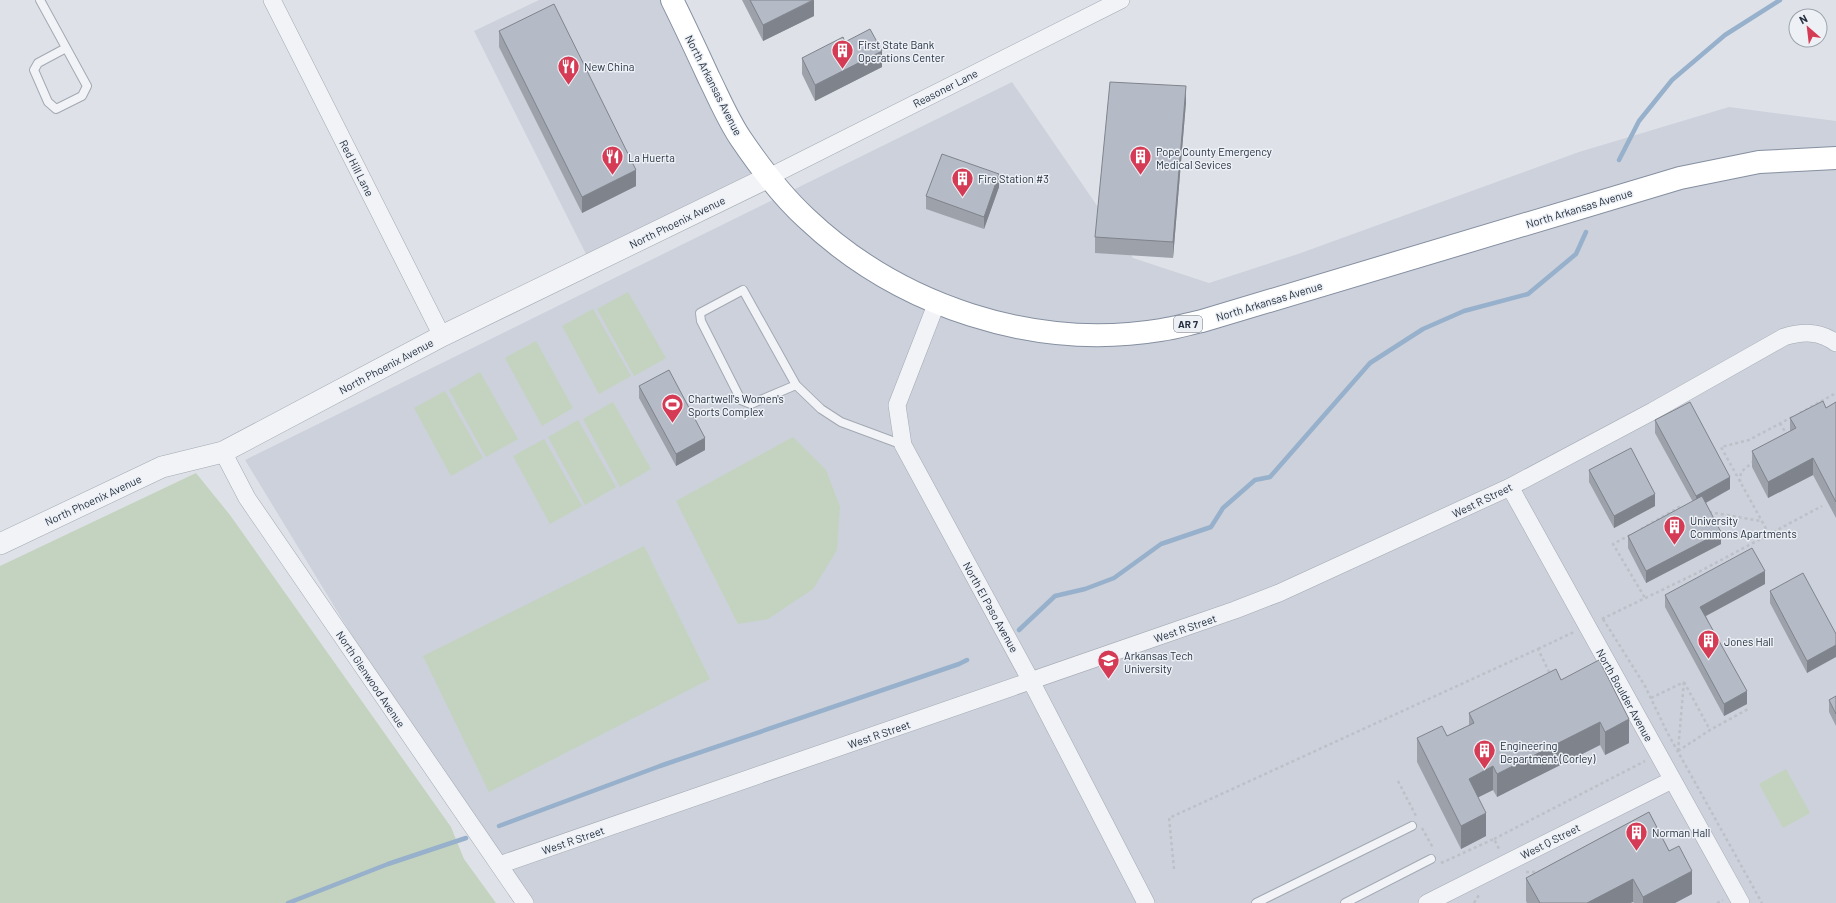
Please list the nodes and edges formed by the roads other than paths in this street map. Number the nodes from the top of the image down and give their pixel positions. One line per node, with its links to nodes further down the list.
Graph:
1 (40, 0): 5 (lane)
2 (272, 0): 9 (street, Red Hill Lane)
3 (672, 0): 7 (highway, North Arkansas Avenue / AR 7)
4 (1121, 0): 7 (street, Reasoner Lane)
5 (66, 48): 5 (lane)
6 (1836, 158): 8 (highway, North Arkansas Avenue / AR 7)
7 (769, 177): 8 (highway, North Arkansas Avenue / AR 7); 9 (street, North Phoenix Avenue)
8 (937, 302): 12 (street, North El Paso Avenue)
9 (442, 336): 13 (street, North Phoenix Avenue)
10 (1836, 343): 14 (street, West R Street)
11 (796, 385): 11 (lane); 12 (lane)
12 (903, 445): 16 (street, North El Paso Avenue)
13 (223, 452): 15 (street, North Phoenix Avenue); 20 (street, North Glenwood Avenue)
14 (1510, 487): 16 (street, West R Street); 17 (street, North Boulder Avenue)
15 (0, 544)
16 (1031, 681): 20 (street, West R Street); 22 (street, North El Paso Avenue)
17 (1675, 785): 25 (street, West Q Street); 26 (street, North Boulder Avenue)
18 (1412, 826): 23 (lane)
19 (1434, 858): 24 (lane)
20 (499, 865): 21 (street, North Glenwood Avenue)
21 (525, 903)
22 (1146, 903)
23 (1256, 903)
24 (1345, 903)
25 (1427, 903)
26 (1741, 903)

